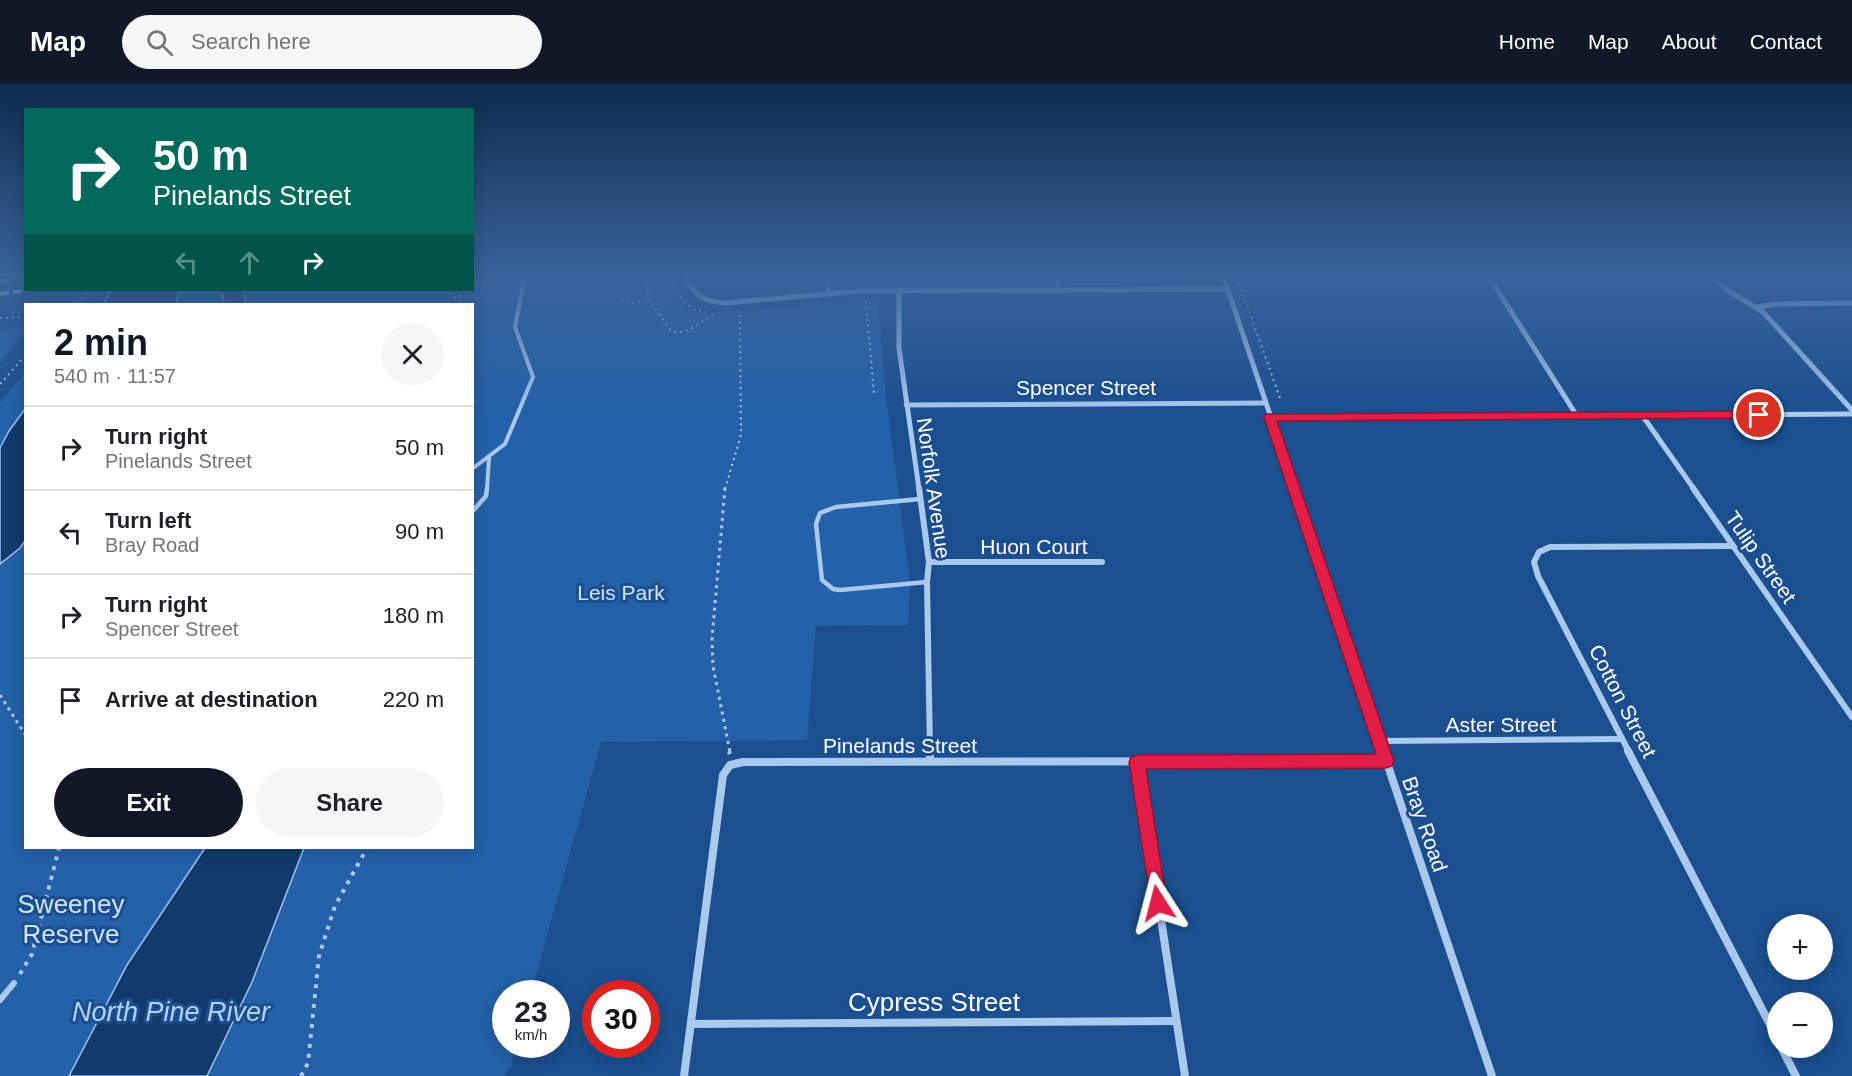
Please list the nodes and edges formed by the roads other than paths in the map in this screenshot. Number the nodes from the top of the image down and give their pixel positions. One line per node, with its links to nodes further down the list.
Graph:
1 (516, 321): 12 (lane)
2 (899, 321): 7 (street, Norfolk Avenue)
3 (1238, 321): 6 (street, Bray Road)
4 (1517, 321): 10 (street)
5 (1769, 321): 8 (street)
6 (1265, 403): 7 (street, Spencer Street); 11 (street, Bray Road)
7 (906, 405): 14 (street, Norfolk Avenue)
8 (1852, 412): 9 (street)
9 (1642, 415): 10 (street); 16 (street, Tulip Street)
10 (1577, 416): 11 (street)
11 (1270, 417): 22 (street, Bray Road)
12 (489, 457): 13 (lane); 15 (lane)
13 (474, 468)
14 (920, 499): 17 (street, Norfolk Avenue); 19 (lane)
15 (474, 510)
16 (1733, 546): 20 (street, Tulip Street); 21 (street, Cotton Street)
17 (929, 562): 18 (street, Huon Court); 19 (street, Norfolk Avenue)
18 (1102, 562)
19 (927, 582): 23 (street, Norfolk Avenue)
20 (1852, 717)
21 (1622, 739): 22 (street, Aster Street); 28 (street, Cotton Street)
22 (1380, 741): 24 (street, Bray Road)
23 (930, 761): 25 (street, Pinelands Street); 30 (street, Pinelands Street)
24 (1386, 761): 25 (street, Pinelands Street); 34 (street, Bray Road)
25 (1137, 762): 29 (street)
26 (14, 983): 27 (lane)
27 (0, 1000)
28 (1767, 1019)
29 (1176, 1021): 30 (street, Cypress Street); 33 (street)
30 (692, 1024): 32 (street)
31 (1787, 1058): 35 (street)
32 (684, 1076)
33 (1185, 1076)
34 (1492, 1076)
35 (1796, 1076)

